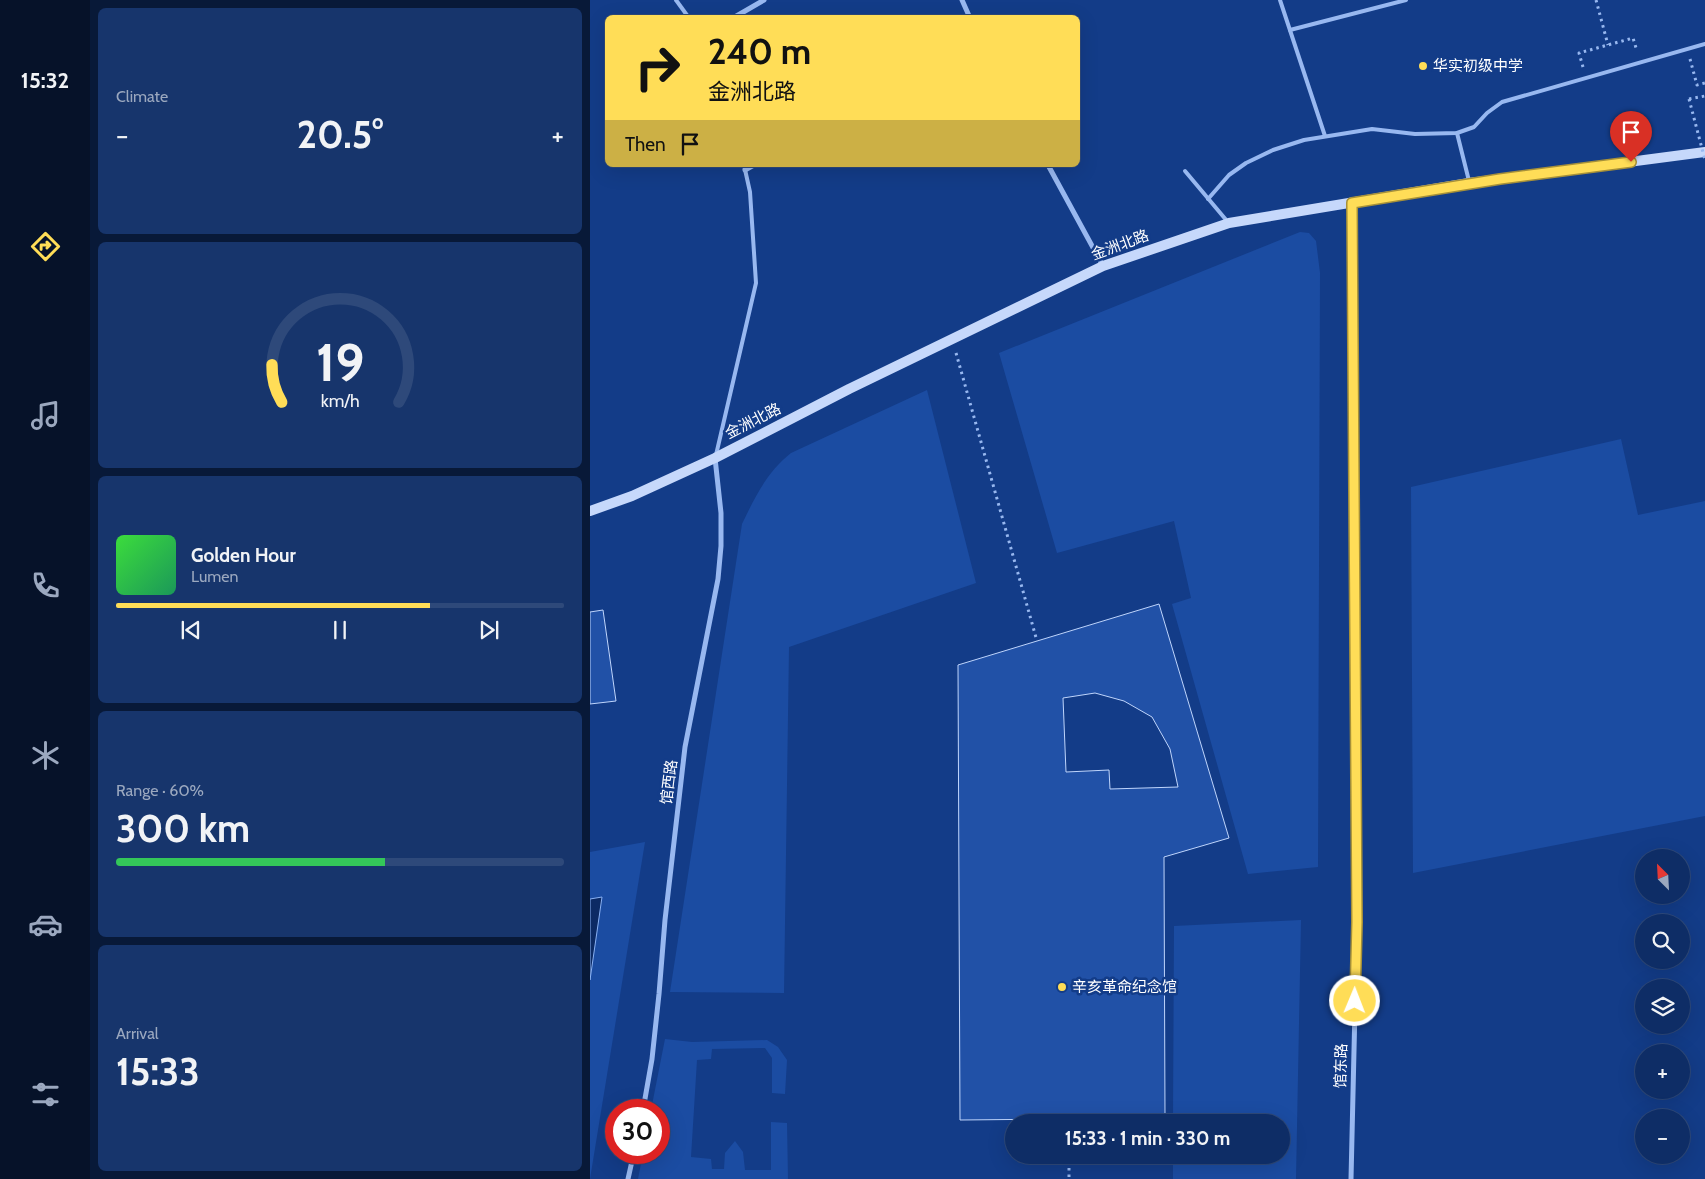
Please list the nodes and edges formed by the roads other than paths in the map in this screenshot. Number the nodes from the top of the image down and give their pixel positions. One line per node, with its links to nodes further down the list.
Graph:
1 (676, 0): 6 (lane)
2 (764, 0): 7 (street)
3 (962, 0): 8 (street)
4 (1280, 0): 9 (lane)
5 (1406, 0): 9 (lane)
6 (687, 15)
7 (738, 15)
8 (969, 15)
9 (1290, 30): 12 (lane)
10 (1705, 44): 11 (lane)
11 (1457, 133): 12 (lane); 17 (lane)
12 (1325, 136): 18 (lane)
13 (1705, 152): 17 (main road, 金洲北路)
14 (745, 167): 22 (lane)
15 (1049, 167): 21 (street)
16 (1185, 171): 18 (lane)
17 (1469, 184): 19 (main road, 金洲北路)
18 (1208, 198): 20 (lane)
19 (1352, 203): 20 (main road, 金洲北路); 27 (street, 馆东路)
20 (1229, 223): 21 (main road, 金洲北路)
21 (1102, 266): 22 (main road, 金洲北路)
22 (715, 458): 23 (main road, 金洲北路); 24 (street, 馆西路)
23 (596, 508)
24 (645, 1099)
25 (631, 1164): 26 (street)
26 (628, 1179)
27 (1351, 1179)

